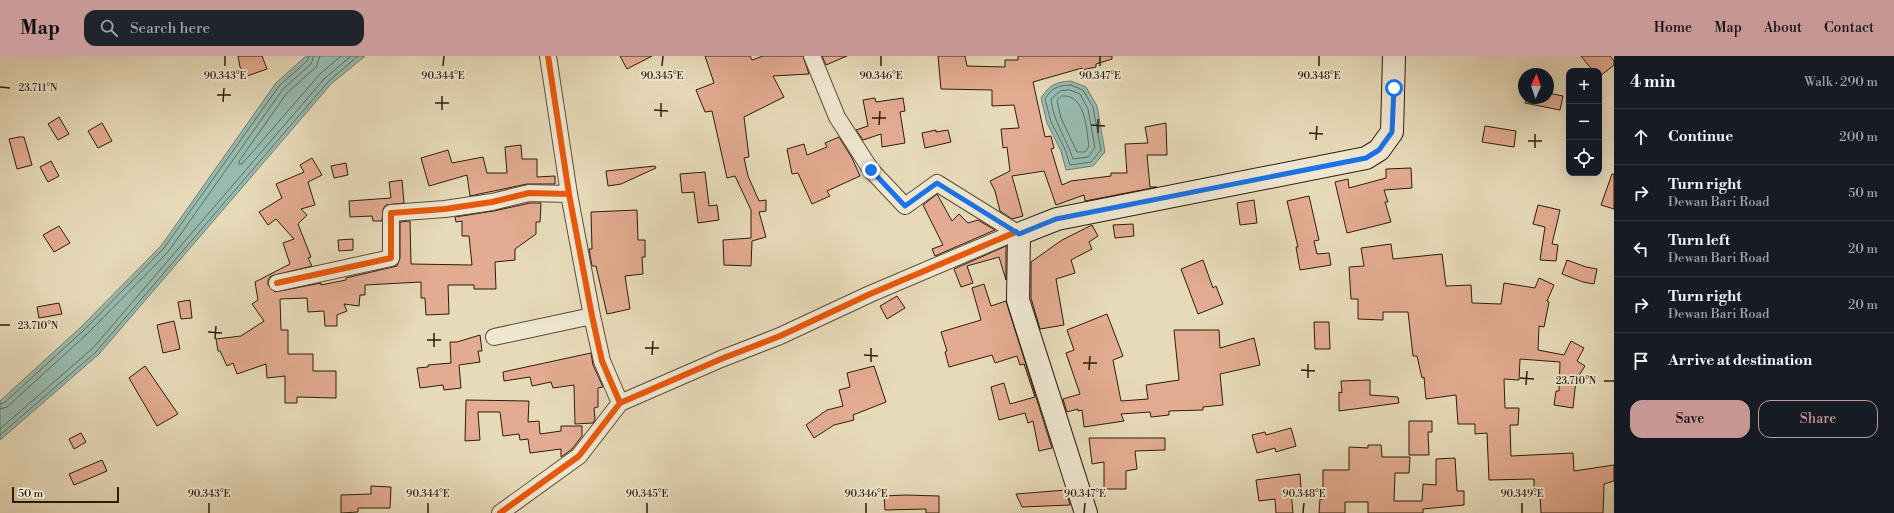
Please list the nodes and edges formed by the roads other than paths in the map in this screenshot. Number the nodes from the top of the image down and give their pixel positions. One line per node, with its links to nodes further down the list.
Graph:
1 (548, 56): 4 (street)
2 (812, 56): 5 (street)
3 (1394, 56): 5 (main road)
4 (569, 194): 6 (street); 7 (street)
5 (1017, 233): 9 (street); 11 (main road)
6 (277, 283)
7 (592, 316): 8 (street); 9 (street)
8 (494, 338)
9 (620, 403): 10 (street)
10 (500, 513)
11 (1086, 513)

